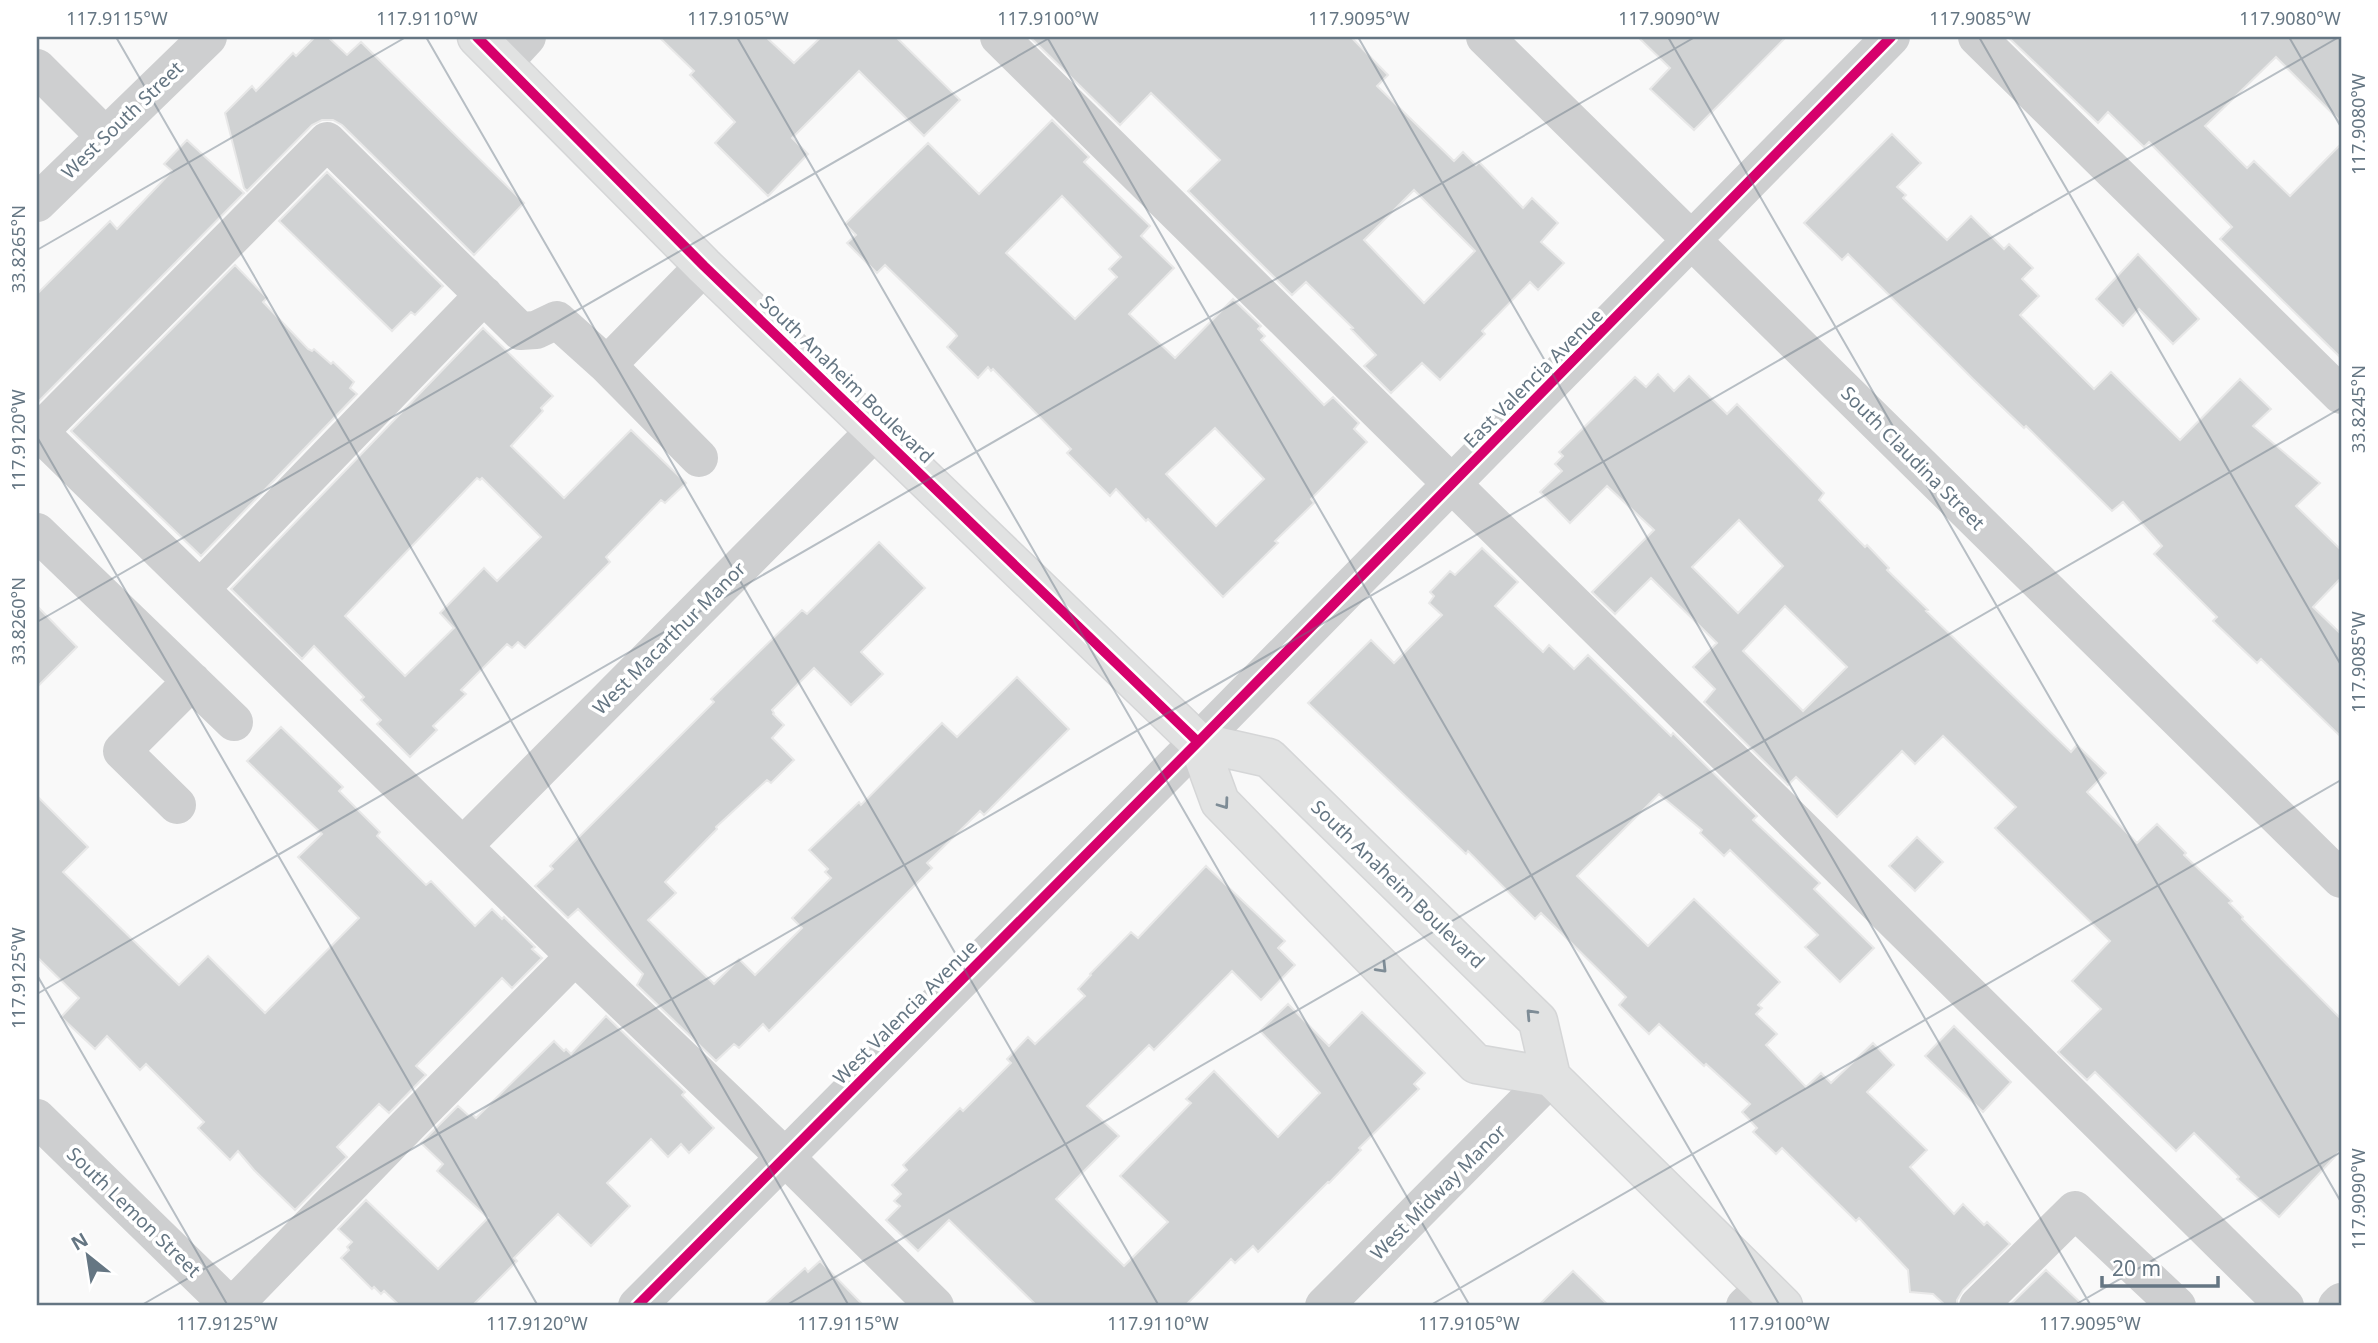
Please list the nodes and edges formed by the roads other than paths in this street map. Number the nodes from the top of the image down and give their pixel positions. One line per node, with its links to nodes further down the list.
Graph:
1 (208, 37): 8 (street, West South Street)
2 (999, 37): 18 (street)
3 (1485, 37): 10 (street, South Claudina Street)
4 (1891, 37): 10 (street, East Valencia Avenue)
5 (1976, 37): 14 (street)
6 (502, 45): 11 (main road, South Anaheim Boulevard)
7 (37, 68): 8 (street)
8 (104, 135): 9 (street, West South Street)
9 (37, 203)
10 (1692, 241): 18 (street, East Valencia Avenue); 26 (street, South Claudina Street)
11 (704, 266): 13 (street); 15 (main road, South Anaheim Boulevard)
12 (484, 296): 13 (street); 16 (street); 20 (street)
13 (607, 365): 17 (street)
14 (2341, 395)
15 (876, 429): 23 (main road, South Anaheim Boulevard); 25 (street, West Macarthur Manor)
16 (38, 431): 20 (street)
17 (699, 458)
18 (1453, 484): 23 (street, East Valencia Avenue); 39 (street)
19 (37, 532): 21 (street)
20 (200, 589): 25 (street)
21 (192, 681): 22 (street); 24 (street)
22 (234, 722)
23 (1198, 742): 28 (main road, South Anaheim Boulevard, one-way to 28); 28 (main road, South Anaheim Boulevard, one-way to 23); 30 (street, West Valencia Avenue)
24 (177, 805)
25 (463, 846): 27 (street)
26 (2341, 878)
27 (575, 956): 30 (street); 33 (street)
28 (1551, 1077): 31 (main road); 36 (street, West Midway Manor)
29 (37, 1118): 33 (street, South Lemon Street)
30 (785, 1157): 34 (street, West Valencia Avenue); 35 (street)
31 (1764, 1300)
32 (2341, 1302): 40 (street)
33 (232, 1306)
34 (637, 1306)
35 (936, 1306)
36 (1324, 1306)
37 (1978, 1306): 38 (street)
38 (2177, 1306)
39 (2285, 1306)
40 (2337, 1306)

